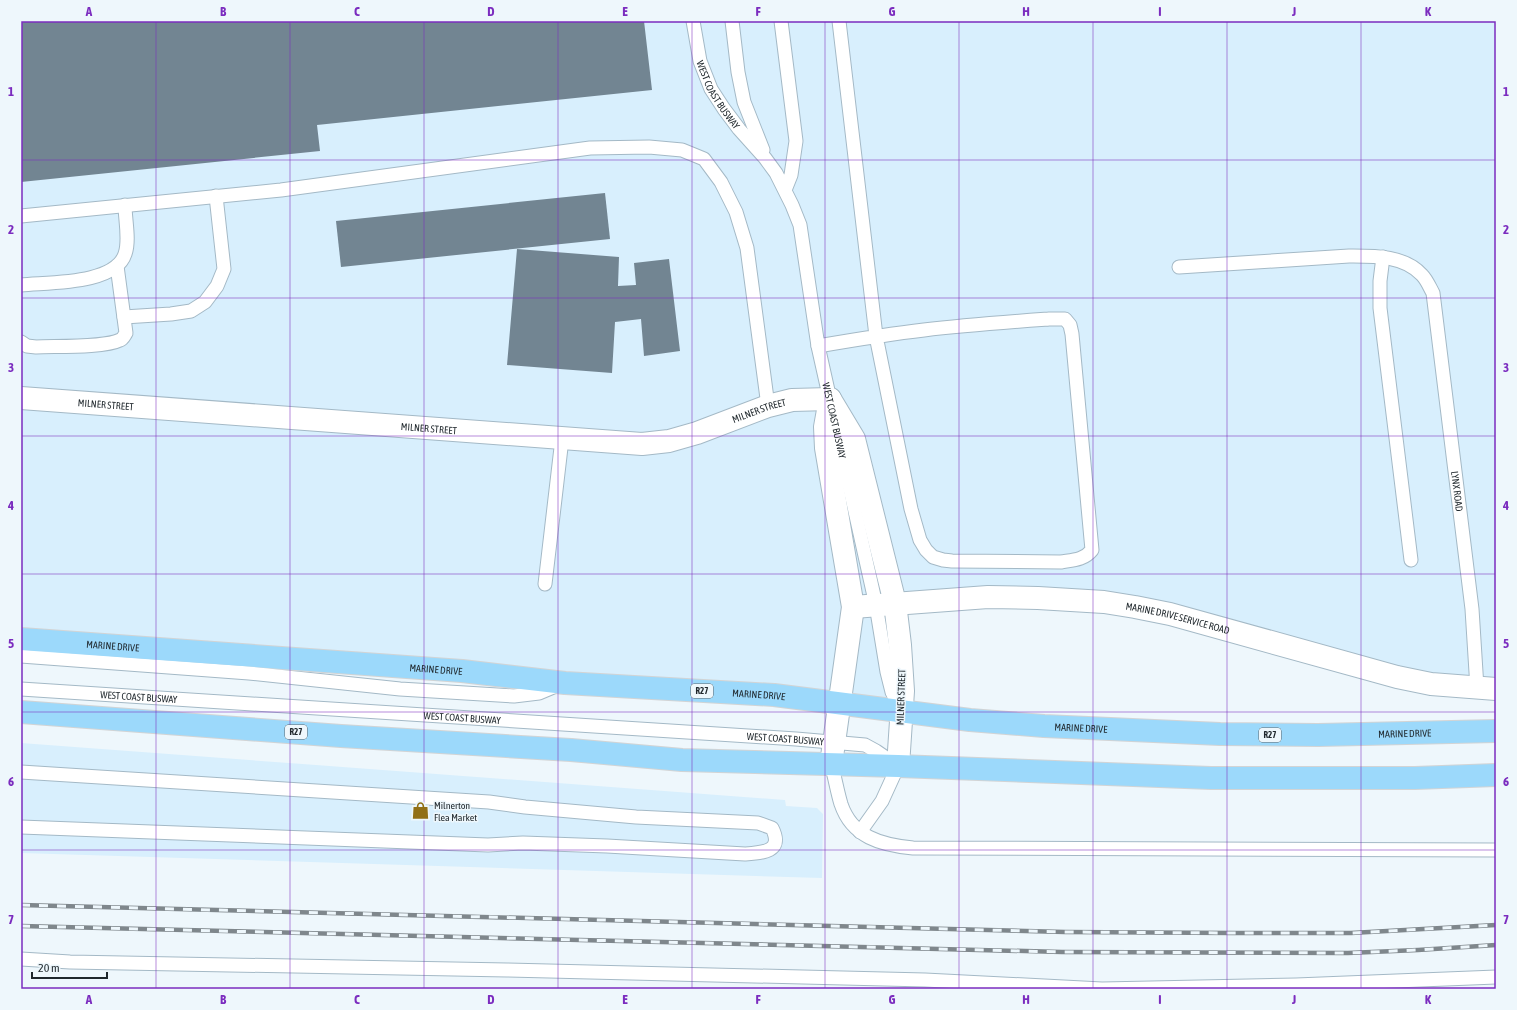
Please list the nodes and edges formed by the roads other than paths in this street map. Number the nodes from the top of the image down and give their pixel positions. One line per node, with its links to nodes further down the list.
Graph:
1 (693, 21): 5 (lane, WEST COAST BUSWAY)
2 (732, 21): 5 (lane, WEST COAST BUSWAY)
3 (781, 21): 6 (lane)
4 (839, 21): 15 (lane)
5 (765, 158): 6 (lane, WEST COAST BUSWAY)
6 (785, 190): 17 (lane, WEST COAST BUSWAY)
7 (216, 196): 8 (lane); 14 (lane); 20 (lane)
8 (125, 205): 9 (lane); 11 (lane)
9 (21, 216)
10 (1383, 257): 12 (lane); 22 (lane); 29 (lane, LYNX ROAD)
11 (117, 266): 13 (lane); 14 (lane)
12 (1179, 267)
13 (21, 285)
14 (124, 317): 16 (lane)
15 (876, 336): 15 (lane); 17 (lane)
16 (21, 342)
17 (818, 346): 19 (lane, WEST COAST BUSWAY)
18 (21, 398): 21 (street, MILNER STREET)
19 (830, 399): 20 (street, MILNER STREET); 24 (street, MILNER STREET); 25 (street)
20 (768, 406): 21 (street, MILNER STREET)
21 (562, 438): 23 (lane)
22 (1411, 560)
23 (546, 584)
24 (885, 604): 25 (street, MARINE DRIVE SERVICE ROAD); 29 (street, MARINE DRIVE SERVICE ROAD); 32 (street, MILNER STREET)
25 (853, 607): 31 (street)
26 (21, 639): 28 (main road, MARINE DRIVE / R27)
27 (21, 656): 28 (lane)
28 (565, 682): 31 (main road, MARINE DRIVE / R27)
29 (1486, 689)
30 (21, 690): 35 (lane, WEST COAST BUSWAY)
31 (839, 703): 32 (main road, MARINE DRIVE / R27); 35 (street)
32 (902, 710): 34 (main road, MARINE DRIVE / R27); 37 (street, MILNER STREET)
33 (21, 712): 36 (main road, R27)
34 (1496, 731)
35 (834, 742): 36 (street); 37 (lane, WEST COAST BUSWAY)
36 (831, 764): 37 (main road, R27); 41 (lane)
37 (898, 766): 39 (main road, R27); 41 (lane)
38 (21, 772): 40 (lane)
39 (1496, 774)
40 (21, 827)
41 (860, 832): 42 (lane)
42 (1496, 850)
43 (21, 960): 44 (lane)
44 (1496, 977)

